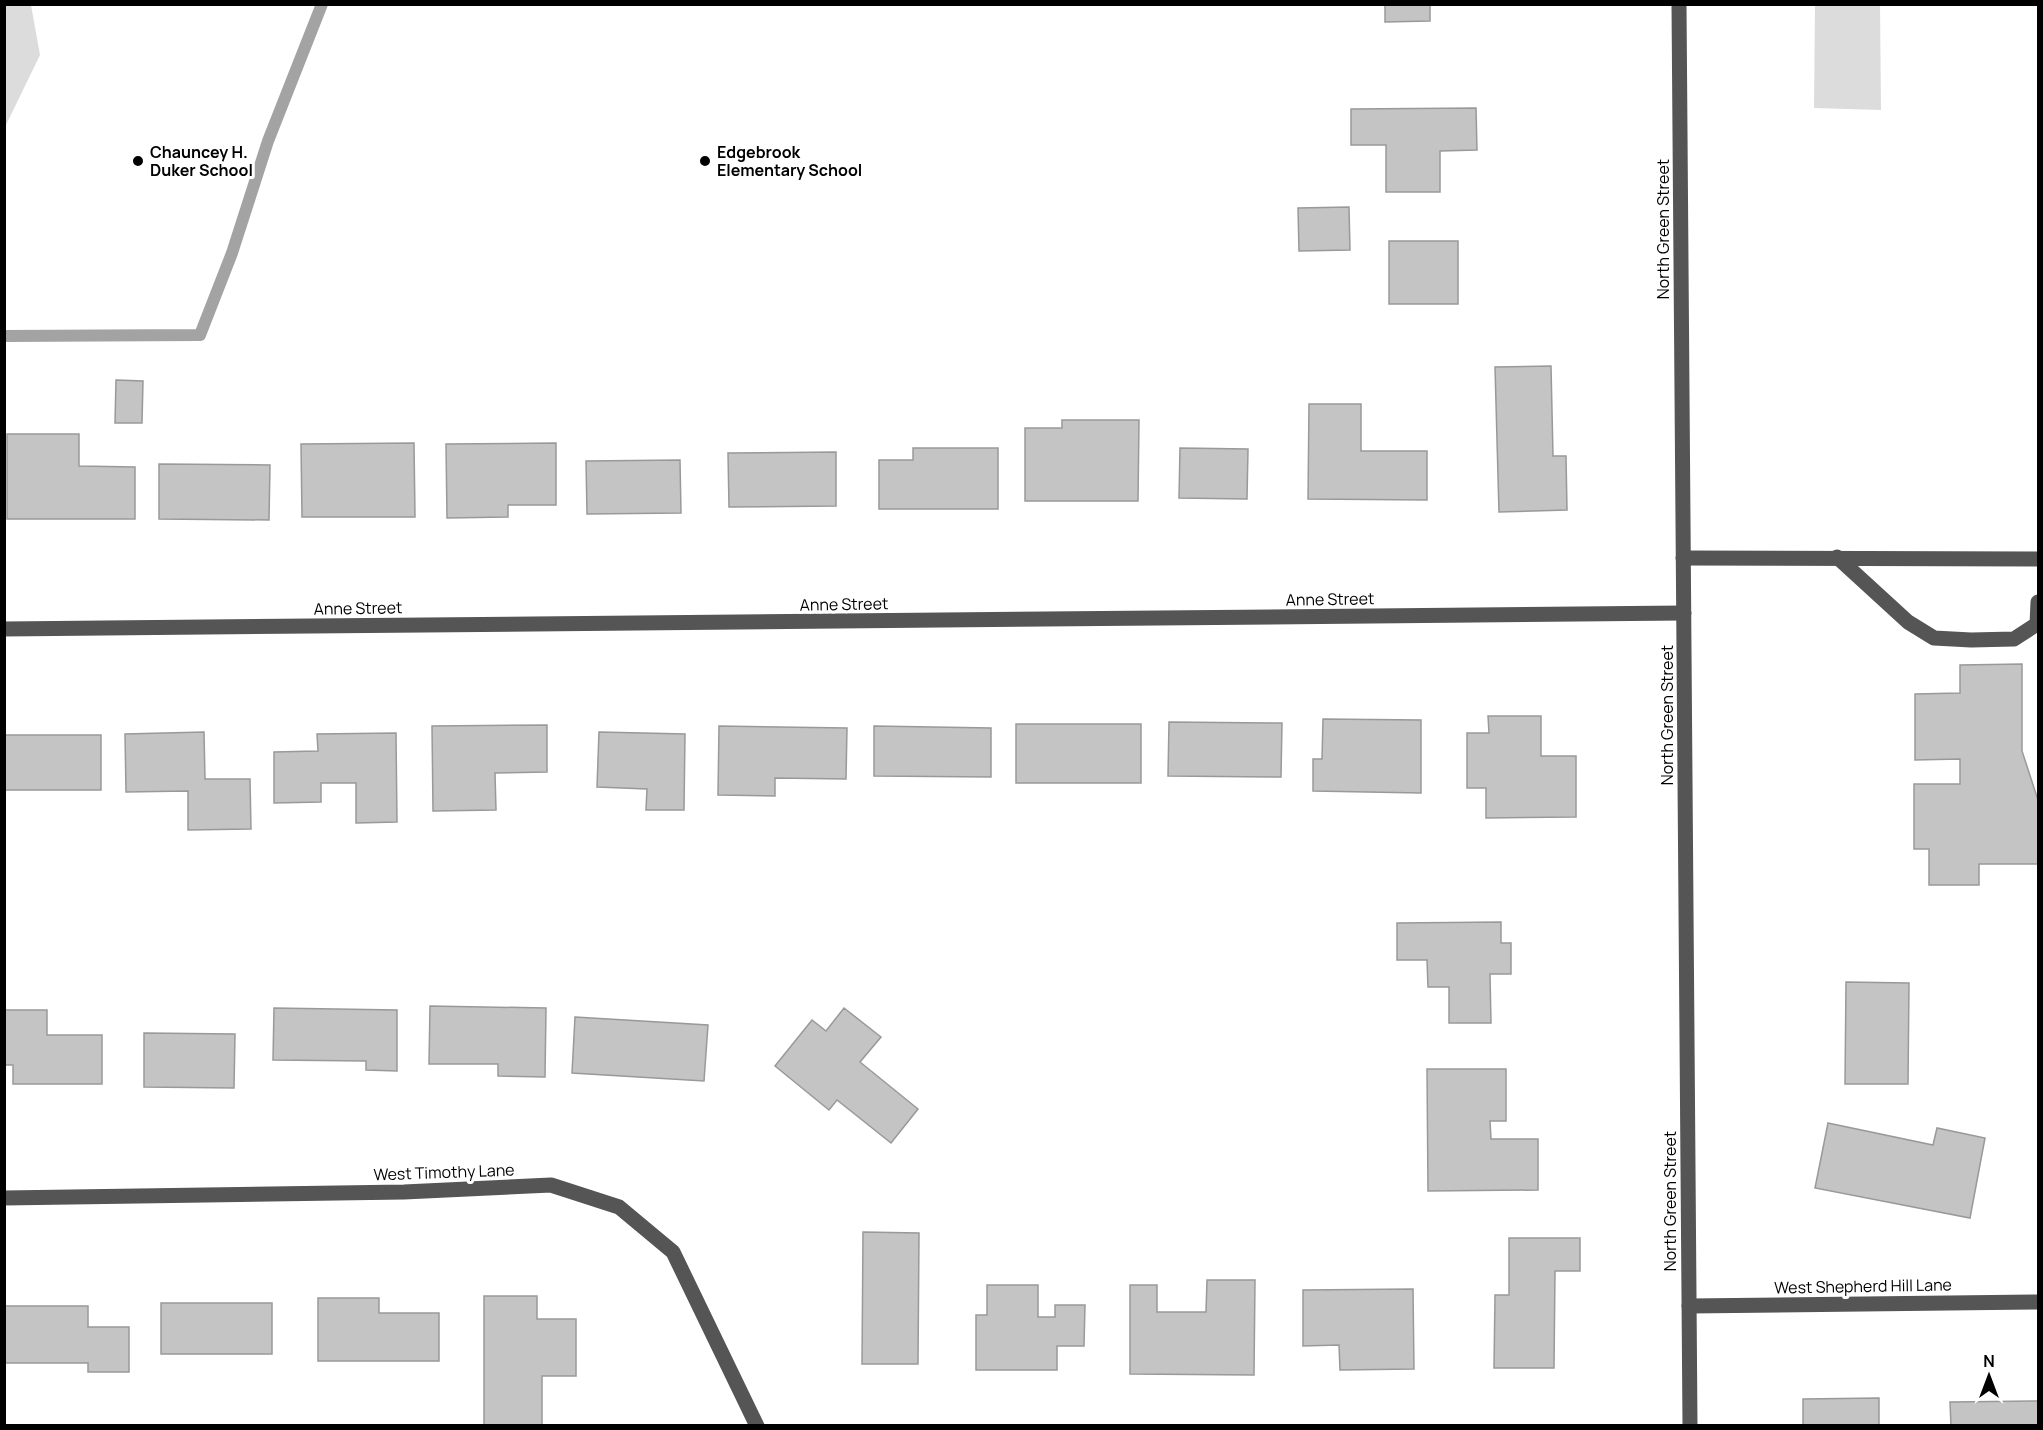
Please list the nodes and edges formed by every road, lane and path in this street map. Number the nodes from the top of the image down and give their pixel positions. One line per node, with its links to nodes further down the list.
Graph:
1 (1679, 4): 3 (street, North Green Street)
2 (1838, 557): 3 (street); 4 (street); 5 (street)
3 (1683, 558): 6 (street, North Green Street)
4 (2038, 564)
5 (2038, 602)
6 (1684, 613): 7 (street, Anne Street); 10 (street, North Green Street)
7 (4, 630)
8 (4, 1198): 11 (street, West Timothy Lane)
9 (2038, 1302): 10 (street, West Shepherd Hill Lane)
10 (1689, 1306): 12 (street, North Green Street)
11 (757, 1425)
12 (1690, 1425)

